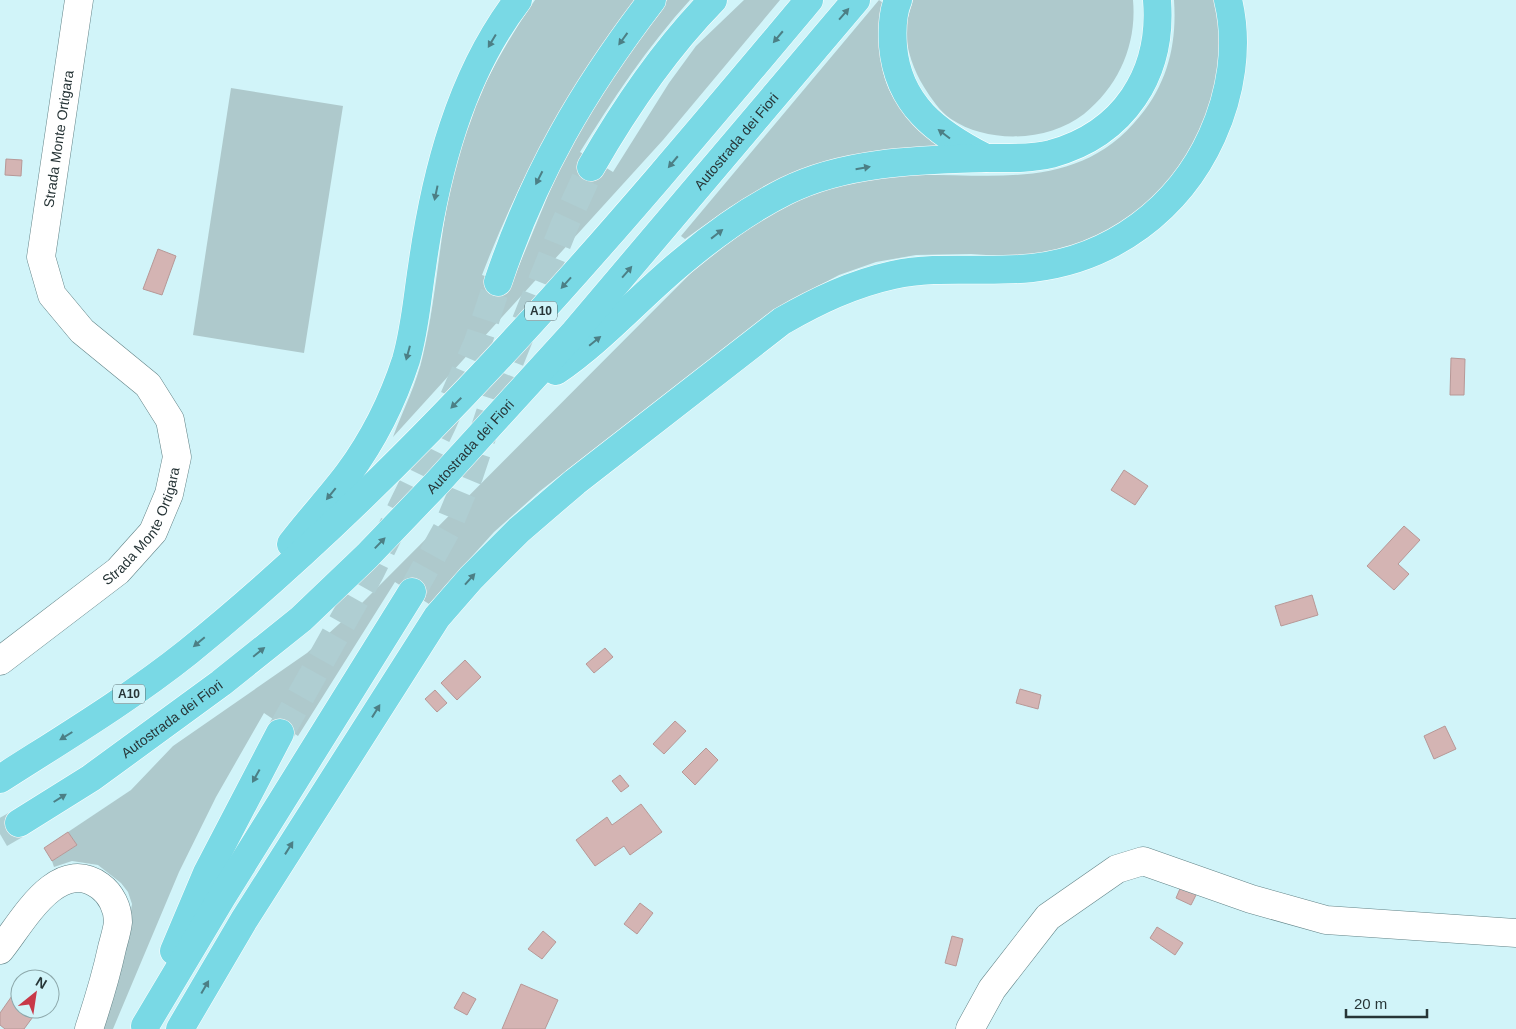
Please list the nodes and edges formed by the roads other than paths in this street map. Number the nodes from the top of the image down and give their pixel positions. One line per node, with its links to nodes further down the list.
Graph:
1 (79, 0): 16 (main road, Strada Monte Ortigara)
2 (518, 0): 15 (highway, one-way to 15)
3 (652, 0): 12 (highway, one-way to 12)
4 (713, 0): 11 (highway)
5 (809, 0): 15 (highway, A10, one-way to 15)
6 (856, 0): 13 (highway, Autostrada dei Fiori, one-way to 6)
7 (898, 0): 10 (highway, one-way to 7)
8 (1157, 0): 10 (highway)
9 (1228, 0): 24 (highway, one-way to 9)
10 (986, 158): 13 (highway, one-way to 10)
11 (591, 167)
12 (498, 282)
13 (513, 400): 19 (highway, Autostrada dei Fiori, one-way to 13)
14 (412, 592): 22 (highway)
15 (250, 600): 18 (highway, A10, one-way to 18)
16 (0, 661)
17 (280, 733): 22 (highway, one-way to 22)
18 (0, 778)
19 (19, 824)
20 (1516, 933): 25 (main road)
21 (0, 950): 23 (main road)
22 (145, 1028)
23 (89, 1029)
24 (180, 1029)
25 (970, 1029)

